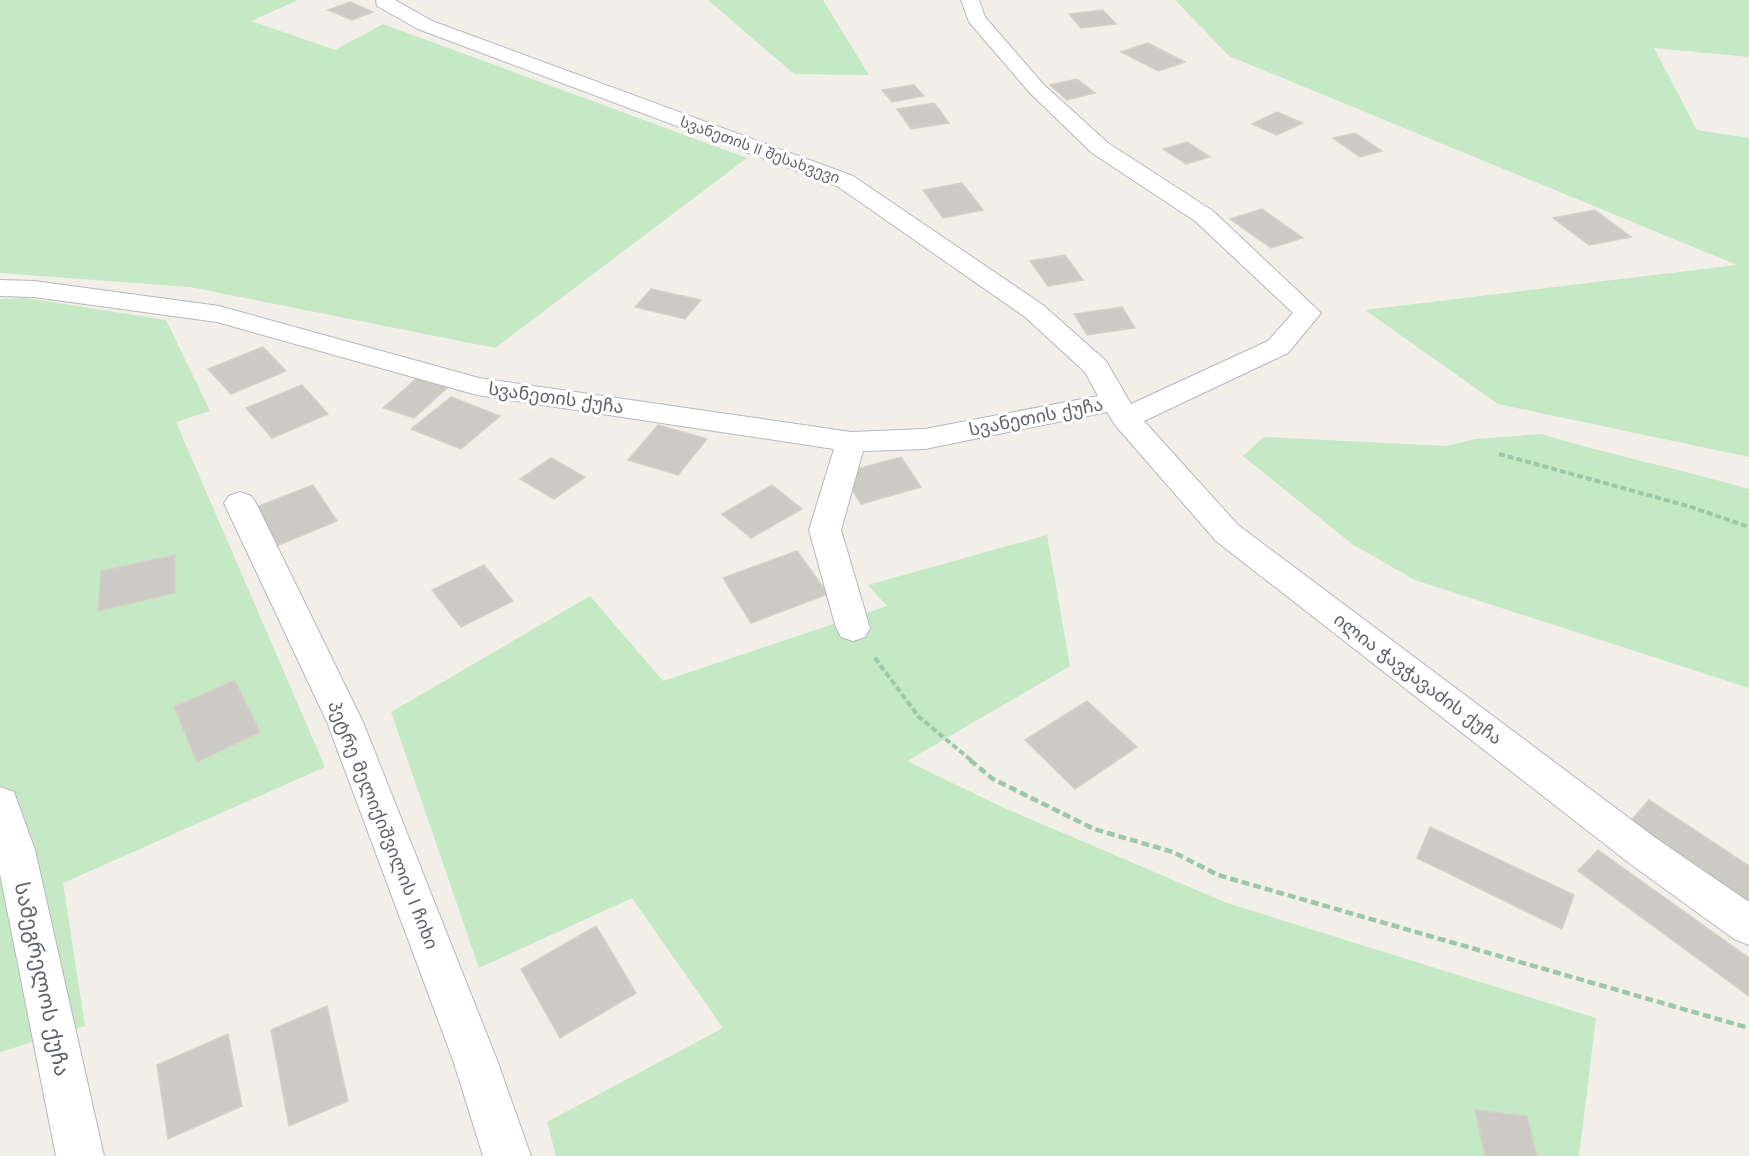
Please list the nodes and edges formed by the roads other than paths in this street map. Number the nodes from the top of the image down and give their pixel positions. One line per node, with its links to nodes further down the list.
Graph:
1 (386, 0): 4 (street, სვანეთის II შესახვევი)
2 (970, 0): 4 (street, სვანეთის ქუჩა)
3 (0, 288): 5 (street, სვანეთის ქუჩა)
4 (1121, 410): 5 (street, სვანეთის ქუჩა); 9 (street, ილია ჭავჭავაძის ქუჩა)
5 (851, 442): 7 (street)
6 (240, 503): 11 (street, პეტრე მელიქიშვილის I ჩიხი)
7 (853, 628)
8 (0, 803): 10 (street, სამეგრელოს ქუჩა)
9 (1749, 926)
10 (80, 1156)
11 (507, 1156)

